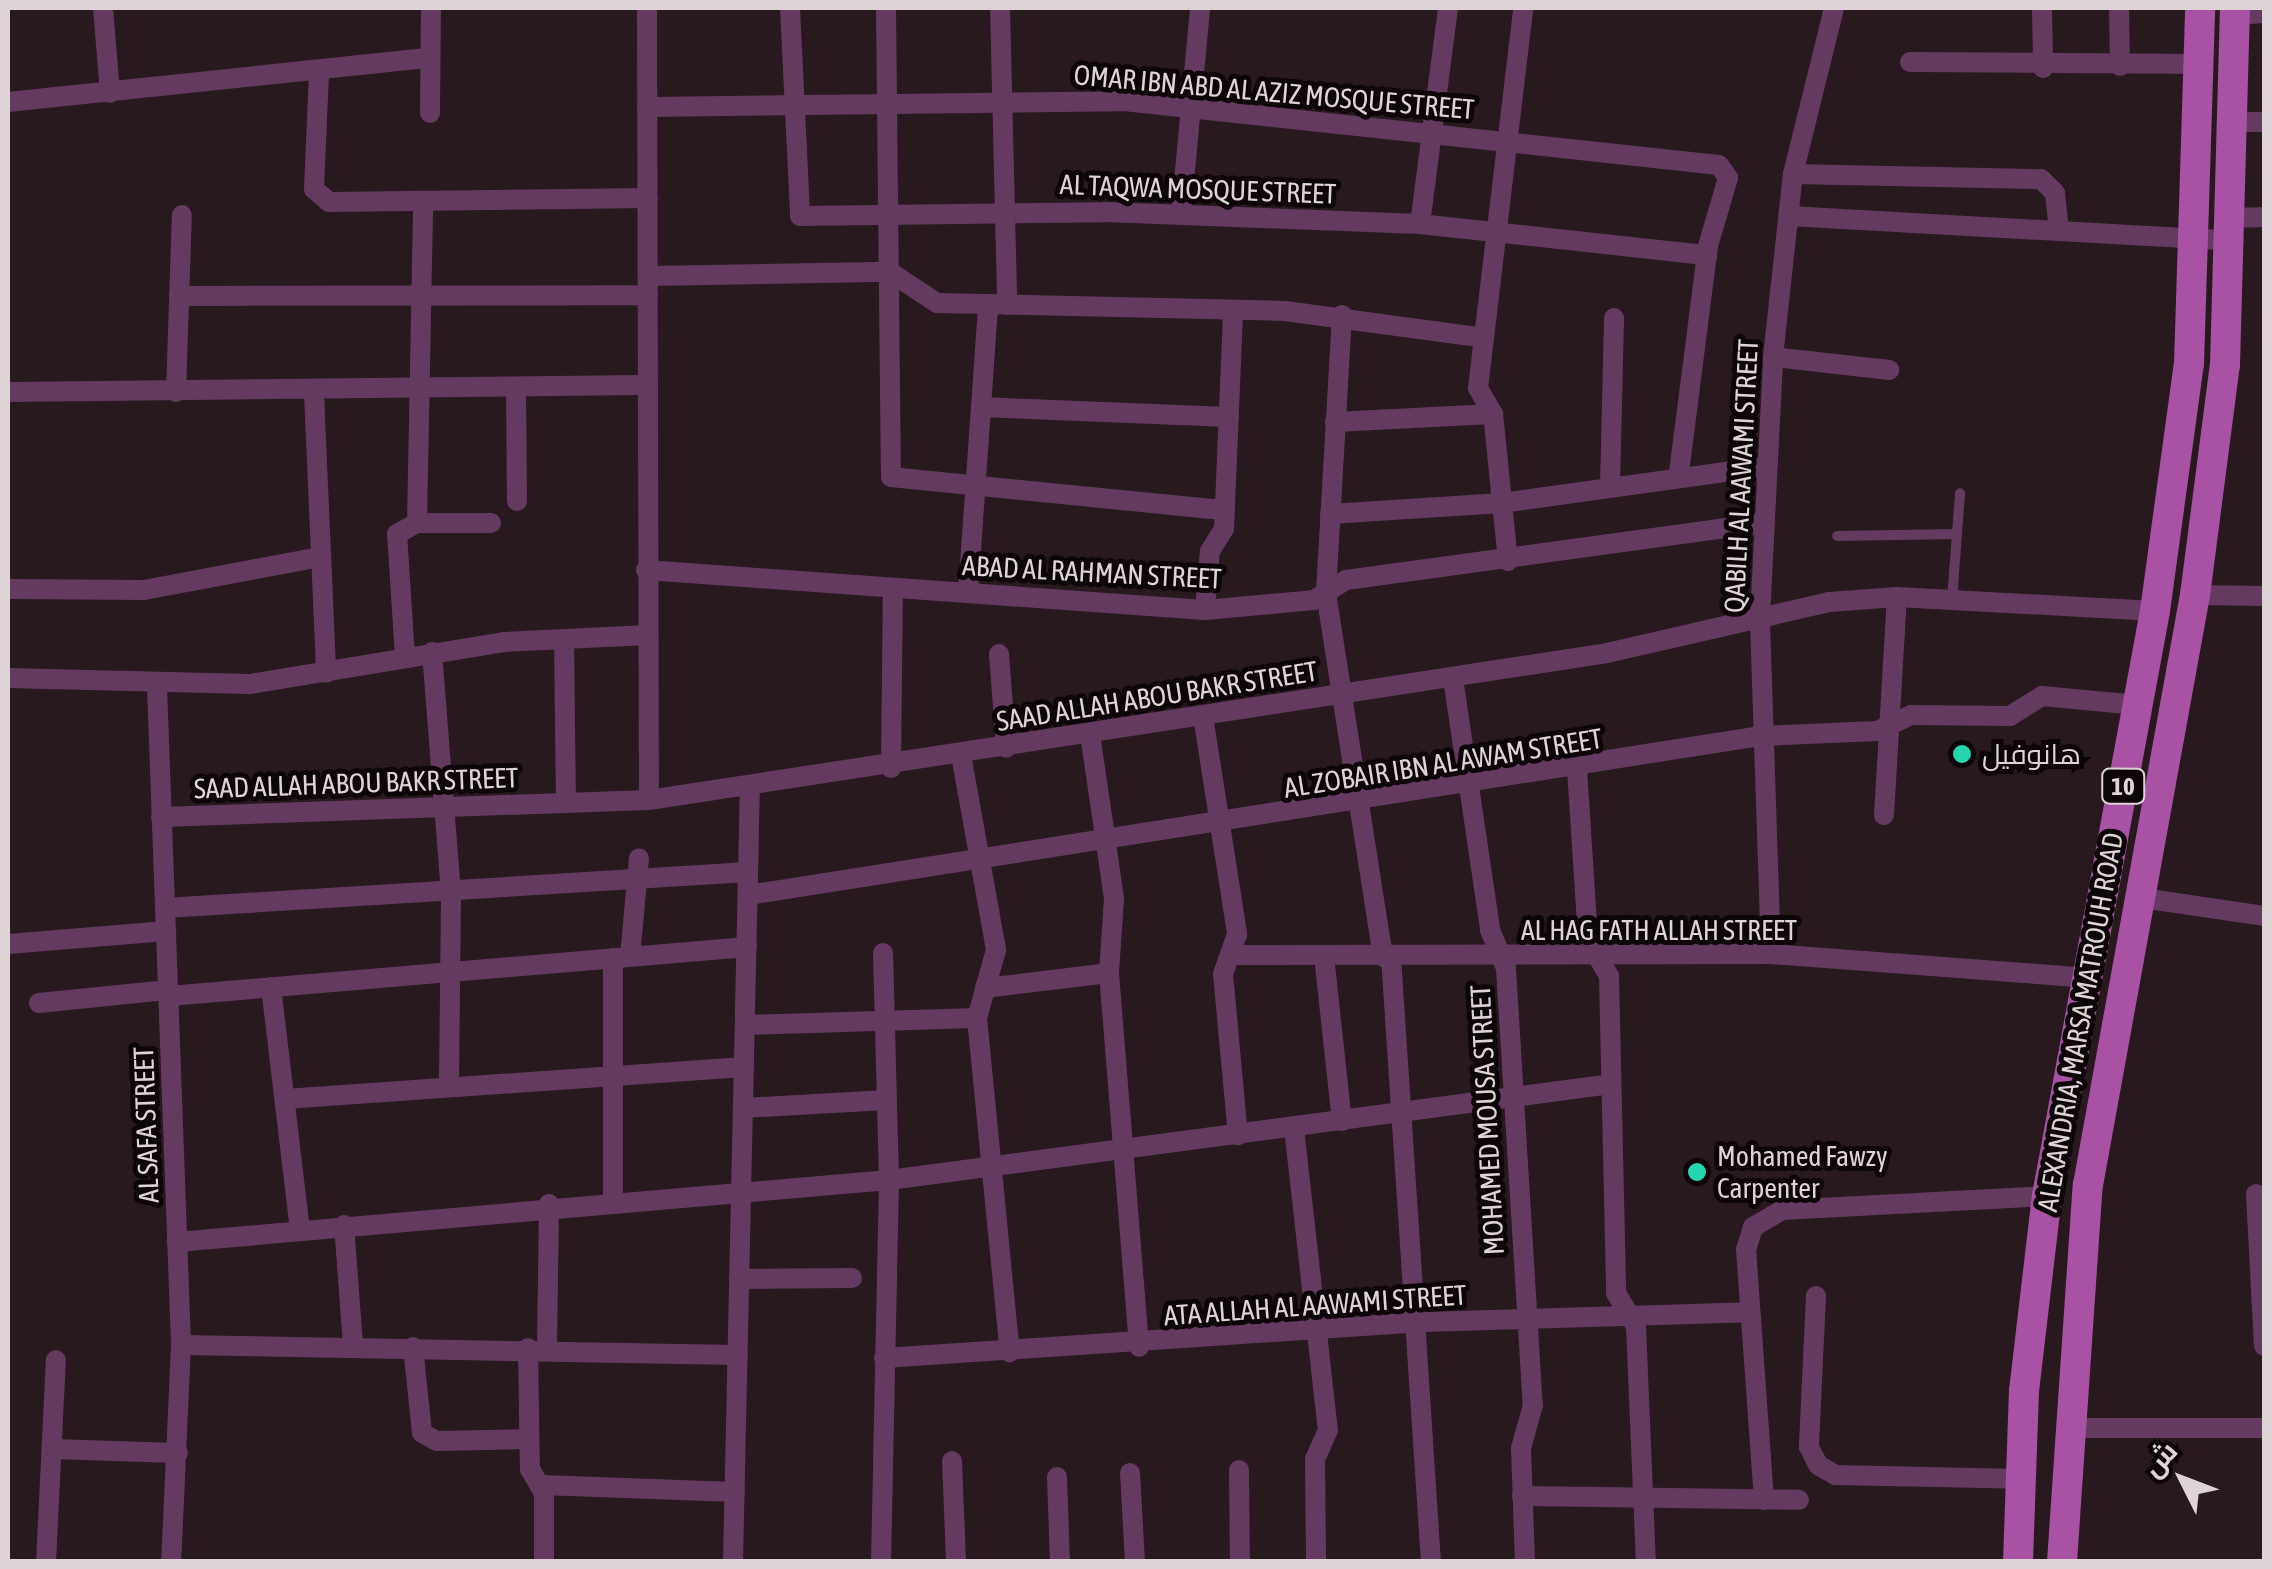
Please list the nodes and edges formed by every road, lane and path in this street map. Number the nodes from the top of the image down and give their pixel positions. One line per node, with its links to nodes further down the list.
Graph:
1 (103, 8): 21 (street)
2 (430, 8): 15 (street)
3 (647, 8): 26 (street)
4 (790, 8): 25 (street)
5 (886, 8): 24 (street)
6 (1000, 8): 22 (street)
7 (1200, 8): 27 (street)
8 (1448, 8): 30 (street)
9 (1523, 8): 31 (street)
10 (1834, 8): 32 (street, QABILH AL AAWAMI STREET)
11 (2042, 8): 19 (street)
12 (2118, 8): 18 (street)
13 (2200, 8): 17 (main road, ALEXANDRIA, MARSA MATROUH ROAD / 10)
14 (2245, 12): 29 (main road, ALEXANDRIA, MARSA MATROUH ROAD / 10)
15 (429, 58): 20 (street); 28 (street)
16 (1910, 62): 19 (street)
17 (2202, 64): 18 (street); 44 (main road, ALEXANDRIA, MARSA MATROUH ROAD / 10)
18 (2120, 66): 19 (street)
19 (2043, 68)
20 (318, 74): 21 (street); 34 (street)
21 (110, 93): 23 (street)
22 (999, 101): 24 (street, OMAR IBN ABD AL AZIZ MOSQUE STREET); 27 (street, OMAR IBN ABD AL AZIZ MOSQUE STREET); 35 (street)
23 (8, 102)
24 (888, 103): 25 (street, OMAR IBN ABD AL AZIZ MOSQUE STREET); 38 (street)
25 (792, 104): 26 (street, OMAR IBN ABD AL AZIZ MOSQUE STREET); 38 (street, AL TAQWA MOSQUE STREET)
26 (647, 106): 33 (street)
27 (1191, 106): 30 (street, OMAR IBN ABD AL AZIZ MOSQUE STREET); 37 (street)
28 (430, 113)
29 (2250, 122): 41 (main road, ALEXANDRIA, MARSA MATROUH ROAD / 10)
30 (1431, 132): 31 (street, OMAR IBN ABD AL AZIZ MOSQUE STREET); 40 (street)
31 (1508, 141): 43 (street); 45 (street, OMAR IBN ABD AL AZIZ MOSQUE STREET)
32 (1793, 174): 39 (street, QABILH AL AAWAMI STREET); 42 (street)
33 (648, 198): 34 (street); 47 (street)
34 (423, 202): 48 (street)
35 (1004, 213): 37 (street, AL TAQWA MOSQUE STREET); 38 (street, AL TAQWA MOSQUE STREET); 50 (street)
36 (182, 214): 49 (street)
37 (1181, 214): 40 (street, AL TAQWA MOSQUE STREET)
38 (890, 216): 46 (street)
39 (1789, 216): 42 (street); 55 (street, QABILH AL AAWAMI STREET)
40 (1420, 224): 43 (street, AL TAQWA MOSQUE STREET)
41 (2244, 226): 44 (street); 88 (main road, ALEXANDRIA, MARSA MATROUH ROAD / 10)
42 (2058, 231): 44 (street)
43 (1497, 232): 45 (street, AL TAQWA MOSQUE STREET); 54 (street)
44 (2198, 239): 93 (main road, ALEXANDRIA, MARSA MATROUH ROAD / 10)
45 (1707, 254): 68 (street)
46 (890, 272): 47 (street); 50 (street); 70 (street)
47 (648, 286): 48 (street); 57 (street)
48 (420, 295): 49 (street); 61 (street)
49 (179, 296): 60 (street)
50 (998, 304): 51 (street); 63 (street)
51 (1233, 310): 52 (street); 65 (street)
52 (1342, 315): 54 (street); 66 (street)
53 (1614, 318): 69 (street)
54 (1484, 338): 64 (street)
55 (1773, 357): 56 (street); 67 (street, QABILH AL AAWAMI STREET)
56 (1889, 370)
57 (643, 385): 58 (street); 83 (street)
58 (516, 390): 61 (street); 72 (street)
59 (8, 392): 60 (street)
60 (176, 392): 62 (street)
61 (418, 392): 62 (street); 76 (street)
62 (314, 394): 81 (street)
63 (981, 407): 65 (street); 70 (street)
64 (1494, 414): 66 (street); 73 (street)
65 (1229, 416): 74 (street)
66 (1335, 422): 75 (street)
67 (1766, 466): 68 (street); 78 (street, QABILH AL AAWAMI STREET)
68 (1679, 473): 69 (street)
69 (1610, 485): 73 (street)
70 (975, 490): 74 (street); 87 (street)
71 (1960, 494): 79 (lane)
72 (517, 501)
73 (1502, 504): 75 (street); 82 (street)
74 (1224, 510): 92 (street)
75 (1330, 514): 86 (street)
76 (417, 523): 77 (street); 99 (street)
77 (492, 523)
78 (1763, 523): 82 (street, ABAD AL RAHMAN STREET); 94 (street, QABILH AL AAWAMI STREET)
79 (1957, 534): 80 (lane); 91 (lane)
80 (1837, 536)
81 (321, 557): 84 (street); 100 (street)
82 (1508, 561): 86 (street, ABAD AL RAHMAN STREET)
83 (646, 570): 85 (street, ABAD AL RAHMAN STREET); 95 (street)
84 (8, 588)
85 (892, 588): 87 (street, ABAD AL RAHMAN STREET); 112 (street)
86 (1326, 593): 92 (street, ABAD AL RAHMAN STREET); 104 (street)
87 (968, 594): 92 (street, ABAD AL RAHMAN STREET)
88 (2195, 595): 90 (street); 129 (main road, ALEXANDRIA, MARSA MATROUH ROAD / 10)
89 (1897, 596): 91 (street, SAAD ALLAH ABOU BAKR STREET); 94 (street, SAAD ALLAH ABOU BAKR STREET); 107 (street)
90 (2264, 596)
91 (1952, 600): 93 (street, SAAD ALLAH ABOU BAKR STREET)
92 (1205, 610)
93 (2155, 611): 105 (main road, ALEXANDRIA, MARSA MATROUH ROAD / 10)
94 (1760, 618): 102 (street, SAAD ALLAH ABOU BAKR STREET); 109 (street, QABILH AL AAWAMI STREET)
95 (647, 635): 96 (street); 116 (street)
96 (564, 640): 97 (street); 117 (street)
97 (432, 652): 99 (street); 119 (street)
98 (998, 654): 110 (street)
99 (405, 656): 100 (street)
100 (326, 672): 103 (street)
101 (8, 678): 103 (street)
102 (1453, 678): 104 (street, SAAD ALLAH ABOU BAKR STREET); 115 (street, MOHAMED MOUSA STREET)
103 (157, 687): 121 (street, AL SAFA STREET)
104 (1338, 696): 106 (street, SAAD ALLAH ABOU BAKR STREET); 118 (street)
105 (2138, 705): 107 (street, AL ZOBAIR IBN AL AWAM STREET); 145 (main road, ALEXANDRIA, MARSA MATROUH ROAD / 10)
106 (1204, 716): 108 (street, SAAD ALLAH ABOU BAKR STREET); 122 (street)
107 (1892, 725): 109 (street, AL ZOBAIR IBN AL AWAM STREET); 120 (street)
108 (1090, 734): 110 (street, SAAD ALLAH ABOU BAKR STREET); 123 (street)
109 (1760, 736): 113 (street, AL ZOBAIR IBN AL AWAM STREET); 136 (street, QABILH AL AAWAMI STREET)
110 (1006, 748): 111 (street, SAAD ALLAH ABOU BAKR STREET)
111 (961, 756): 112 (street, SAAD ALLAH ABOU BAKR STREET); 124 (street)
112 (891, 768): 114 (street, SAAD ALLAH ABOU BAKR STREET)
113 (1576, 769): 115 (street, AL ZOBAIR IBN AL AWAM STREET); 142 (street)
114 (750, 786): 116 (street, SAAD ALLAH ABOU BAKR STREET); 126 (street)
115 (1471, 786): 118 (street, AL ZOBAIR IBN AL AWAM STREET); 141 (street, MOHAMED MOUSA STREET)
116 (650, 800): 117 (street, SAAD ALLAH ABOU BAKR STREET)
117 (566, 803): 119 (street, SAAD ALLAH ABOU BAKR STREET)
118 (1356, 806): 122 (street, AL ZOBAIR IBN AL AWAM STREET); 139 (street)
119 (447, 808): 121 (street, SAAD ALLAH ABOU BAKR STREET); 127 (street)
120 (1884, 815)
121 (161, 817): 130 (street, AL SAFA STREET)
122 (1222, 826): 123 (street, AL ZOBAIR IBN AL AWAM STREET); 137 (street)
123 (1106, 844): 124 (street, AL ZOBAIR IBN AL AWAM STREET); 144 (street)
124 (978, 862): 128 (street, AL ZOBAIR IBN AL AWAM STREET); 147 (street)
125 (638, 868): 126 (street); 127 (street); 140 (street)
126 (748, 872): 128 (street)
127 (451, 894): 130 (street); 143 (street)
128 (748, 895): 134 (street)
129 (2142, 898): 131 (street); 181 (main road, ALEXANDRIA, MARSA MATROUH ROAD / 10)
130 (165, 908): 132 (street, AL SAFA STREET)
131 (2264, 916)
132 (166, 931): 133 (street); 148 (street, AL SAFA STREET)
133 (8, 944)
134 (747, 947): 140 (street); 152 (street)
135 (883, 953): 151 (street)
136 (1771, 954): 142 (street, AL HAG FATH ALLAH STREET); 145 (street, AL HAG FATH ALLAH STREET)
137 (1230, 955): 138 (street, AL HAG FATH ALLAH STREET); 164 (street)
138 (1324, 956): 139 (street, AL HAG FATH ALLAH STREET); 162 (street)
139 (1387, 956): 141 (street, AL HAG FATH ALLAH STREET); 161 (street)
140 (621, 958): 143 (street); 154 (street)
141 (1503, 958): 142 (street, AL HAG FATH ALLAH STREET); 157 (street, MOHAMED MOUSA STREET)
142 (1600, 958): 155 (street)
143 (452, 972): 146 (street); 156 (street)
144 (1108, 974): 147 (street); 165 (street)
145 (2087, 978): 170 (main road, ALEXANDRIA, MARSA MATROUH ROAD / 10)
146 (271, 987): 148 (street); 158 (street)
147 (986, 988): 150 (street)
148 (168, 993): 149 (street); 176 (street, AL SAFA STREET)
149 (39, 1002)
150 (977, 1018): 151 (street); 166 (street)
151 (885, 1021): 152 (street); 159 (street)
152 (745, 1026): 153 (street)
153 (744, 1068): 154 (street); 160 (street)
154 (613, 1072): 156 (street); 171 (street)
155 (1611, 1084): 157 (street); 184 (street)
156 (449, 1086): 158 (street)
157 (1514, 1096): 161 (street); 185 (street, MOHAMED MOUSA STREET)
158 (284, 1099): 174 (street)
159 (887, 1100): 160 (street); 167 (street)
160 (743, 1108): 168 (street)
161 (1404, 1112): 162 (street); 186 (street)
162 (1342, 1121): 163 (street)
163 (1294, 1128): 164 (street); 187 (street)
164 (1238, 1135): 165 (street)
165 (1125, 1150): 166 (street); 190 (street)
166 (992, 1167): 167 (street); 194 (street)
167 (889, 1180): 168 (street); 196 (street)
168 (741, 1194): 171 (street); 177 (street)
169 (2256, 1194): 175 (street)
170 (2048, 1196): 179 (main road, ALEXANDRIA, MARSA MATROUH ROAD / 10); 183 (street)
171 (613, 1198): 172 (street)
172 (549, 1204): 173 (street); 193 (street)
173 (344, 1225): 174 (street); 189 (street)
174 (300, 1230): 176 (street)
175 (2262, 1234): 182 (street)
176 (177, 1242): 188 (street, AL SAFA STREET)
177 (739, 1278): 178 (street); 195 (street)
178 (852, 1278)
179 (2034, 1295): 181 (main road); 198 (main road, ALEXANDRIA, MARSA MATROUH ROAD / 10)
180 (1816, 1296): 209 (street)
181 (2074, 1297): 199 (main road, ALEXANDRIA, MARSA MATROUH ROAD / 10)
182 (2263, 1302): 191 (street)
183 (1750, 1312): 184 (street, ATA ALLAH AL AAWAMI STREET); 214 (street)
184 (1629, 1314): 185 (street, ATA ALLAH AL AAWAMI STREET); 213 (street)
185 (1524, 1318): 186 (street, ATA ALLAH AL AAWAMI STREET); 212 (street, MOHAMED MOUSA STREET)
186 (1422, 1322): 187 (street, ATA ALLAH AL AAWAMI STREET); 226 (street)
187 (1317, 1328): 190 (street, ATA ALLAH AL AAWAMI STREET); 225 (street)
188 (180, 1345): 189 (street); 204 (street, AL SAFA STREET)
189 (353, 1346): 192 (street)
190 (1140, 1346): 194 (street, ATA ALLAH AL AAWAMI STREET)
191 (2264, 1346)
192 (413, 1347): 193 (street); 202 (street)
193 (537, 1348): 195 (street); 202 (street)
194 (1010, 1352): 196 (street, ATA ALLAH AL AAWAMI STREET)
195 (738, 1355): 211 (street)
196 (884, 1358): 220 (street)
197 (56, 1360): 203 (street)
198 (2024, 1391): 199 (main road); 209 (main road, ALEXANDRIA, MARSA MATROUH ROAD / 10)
199 (2068, 1393): 200 (main road, ALEXANDRIA, MARSA MATROUH ROAD / 10)
200 (2066, 1428): 201 (street); 230 (main road, ALEXANDRIA, MARSA MATROUH ROAD / 10)
201 (2264, 1428)
202 (530, 1439): 210 (street)
203 (52, 1449): 204 (street); 216 (street)
204 (178, 1453): 217 (street, AL SAFA STREET)
205 (952, 1461): 221 (street)
206 (1238, 1470): 224 (street)
207 (1130, 1473): 223 (street)
208 (1057, 1477): 222 (street)
209 (2020, 1479): 229 (main road, ALEXANDRIA, MARSA MATROUH ROAD / 10)
210 (542, 1485): 211 (street); 218 (street)
211 (735, 1492): 219 (street)
212 (1522, 1496): 213 (street); 227 (street, MOHAMED MOUSA STREET)
213 (1644, 1498): 214 (street); 228 (street)
214 (1764, 1500): 215 (street)
215 (1798, 1500)
216 (46, 1562)
217 (170, 1562)
218 (544, 1562)
219 (733, 1562)
220 (881, 1562)
221 (956, 1562)
222 (1060, 1562)
223 (1135, 1562)
224 (1240, 1562)
225 (1316, 1562)
226 (1431, 1562)
227 (1525, 1562)
228 (1646, 1562)
229 (2018, 1562)
230 (2062, 1562)

